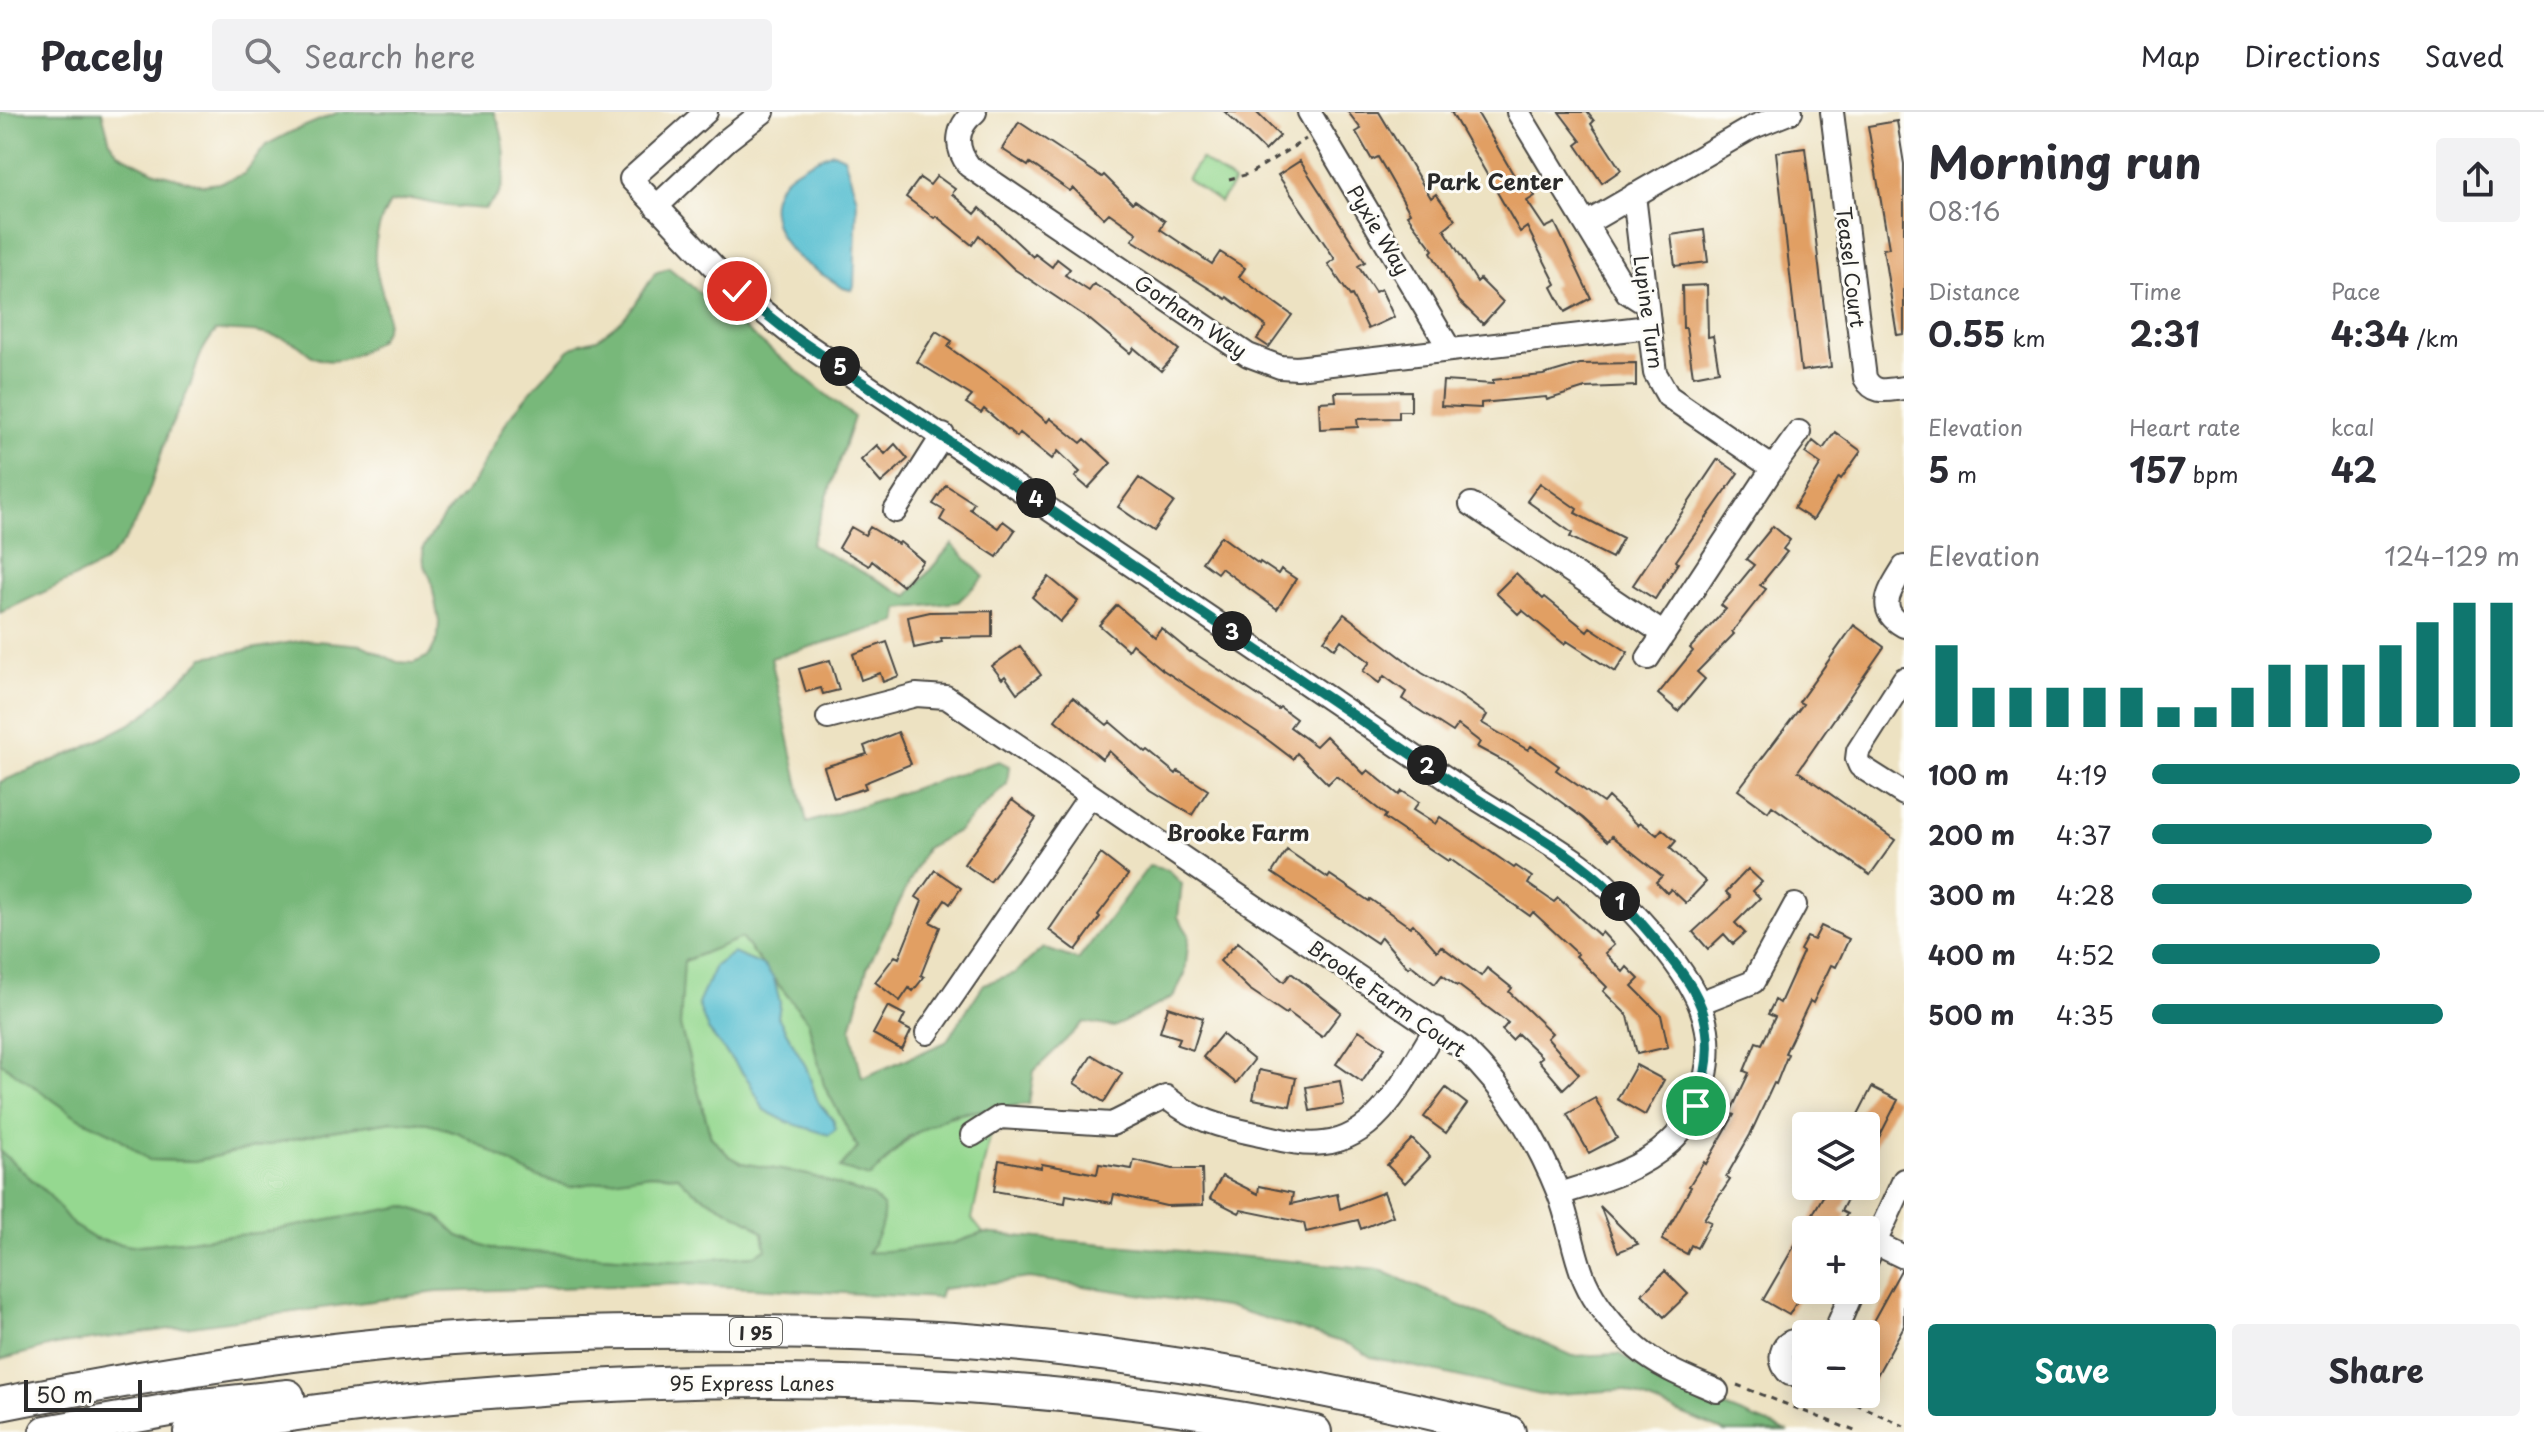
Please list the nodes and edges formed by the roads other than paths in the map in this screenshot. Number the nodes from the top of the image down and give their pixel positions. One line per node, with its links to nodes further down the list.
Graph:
1 (706, 112): 9 (street)
2 (763, 112): 9 (street)
3 (975, 112): 12 (street, Gorham Way)
4 (1518, 112): 10 (street)
5 (1791, 112): 8 (street)
6 (1832, 112): 13 (street, Teasel Court)
7 (1315, 121): 12 (street, Pyxie Way)
8 (1634, 195): 10 (street); 11 (street, Lupine Turn)
9 (656, 207): 15 (street)
10 (1587, 223): 11 (street)
11 (1647, 315): 12 (street, Gorham Way); 16 (street, Lupine Turn)
12 (1449, 348)
13 (1904, 388)
14 (1799, 432): 16 (street)
15 (943, 435): 18 (street); 28 (street)
16 (1773, 468): 21 (street)
17 (1471, 504): 21 (street)
18 (895, 511)
19 (1904, 567): 20 (street)
20 (1904, 626)
21 (1664, 634): 22 (street)
22 (1648, 658)
23 (1904, 679): 25 (street)
24 (828, 718): 26 (street, Brooke Farm Court)
25 (1904, 794)
26 (1090, 796): 29 (street, Brooke Farm Court); 30 (street)
27 (1795, 905): 28 (street)
28 (1699, 1003): 33 (street)
29 (1436, 1028): 31 (street); 33 (street, Brooke Farm Court)
30 (927, 1033)
31 (972, 1135)
32 (1904, 1180): 34 (street)
33 (1559, 1194): 40 (street, Brooke Farm Court)
34 (1880, 1232)
35 (1880, 1254): 36 (street)
36 (1904, 1257)
37 (1792, 1341): 38 (street)
38 (1792, 1374)
39 (555, 1388): 42 (highway); 43 (highway, 95 Express Lanes); 44 (highway, 95 Express Lanes)
40 (1727, 1388)
41 (0, 1404): 45 (highway, I 95)
42 (46, 1432)
43 (190, 1432)
44 (1315, 1432)
45 (1509, 1432)

